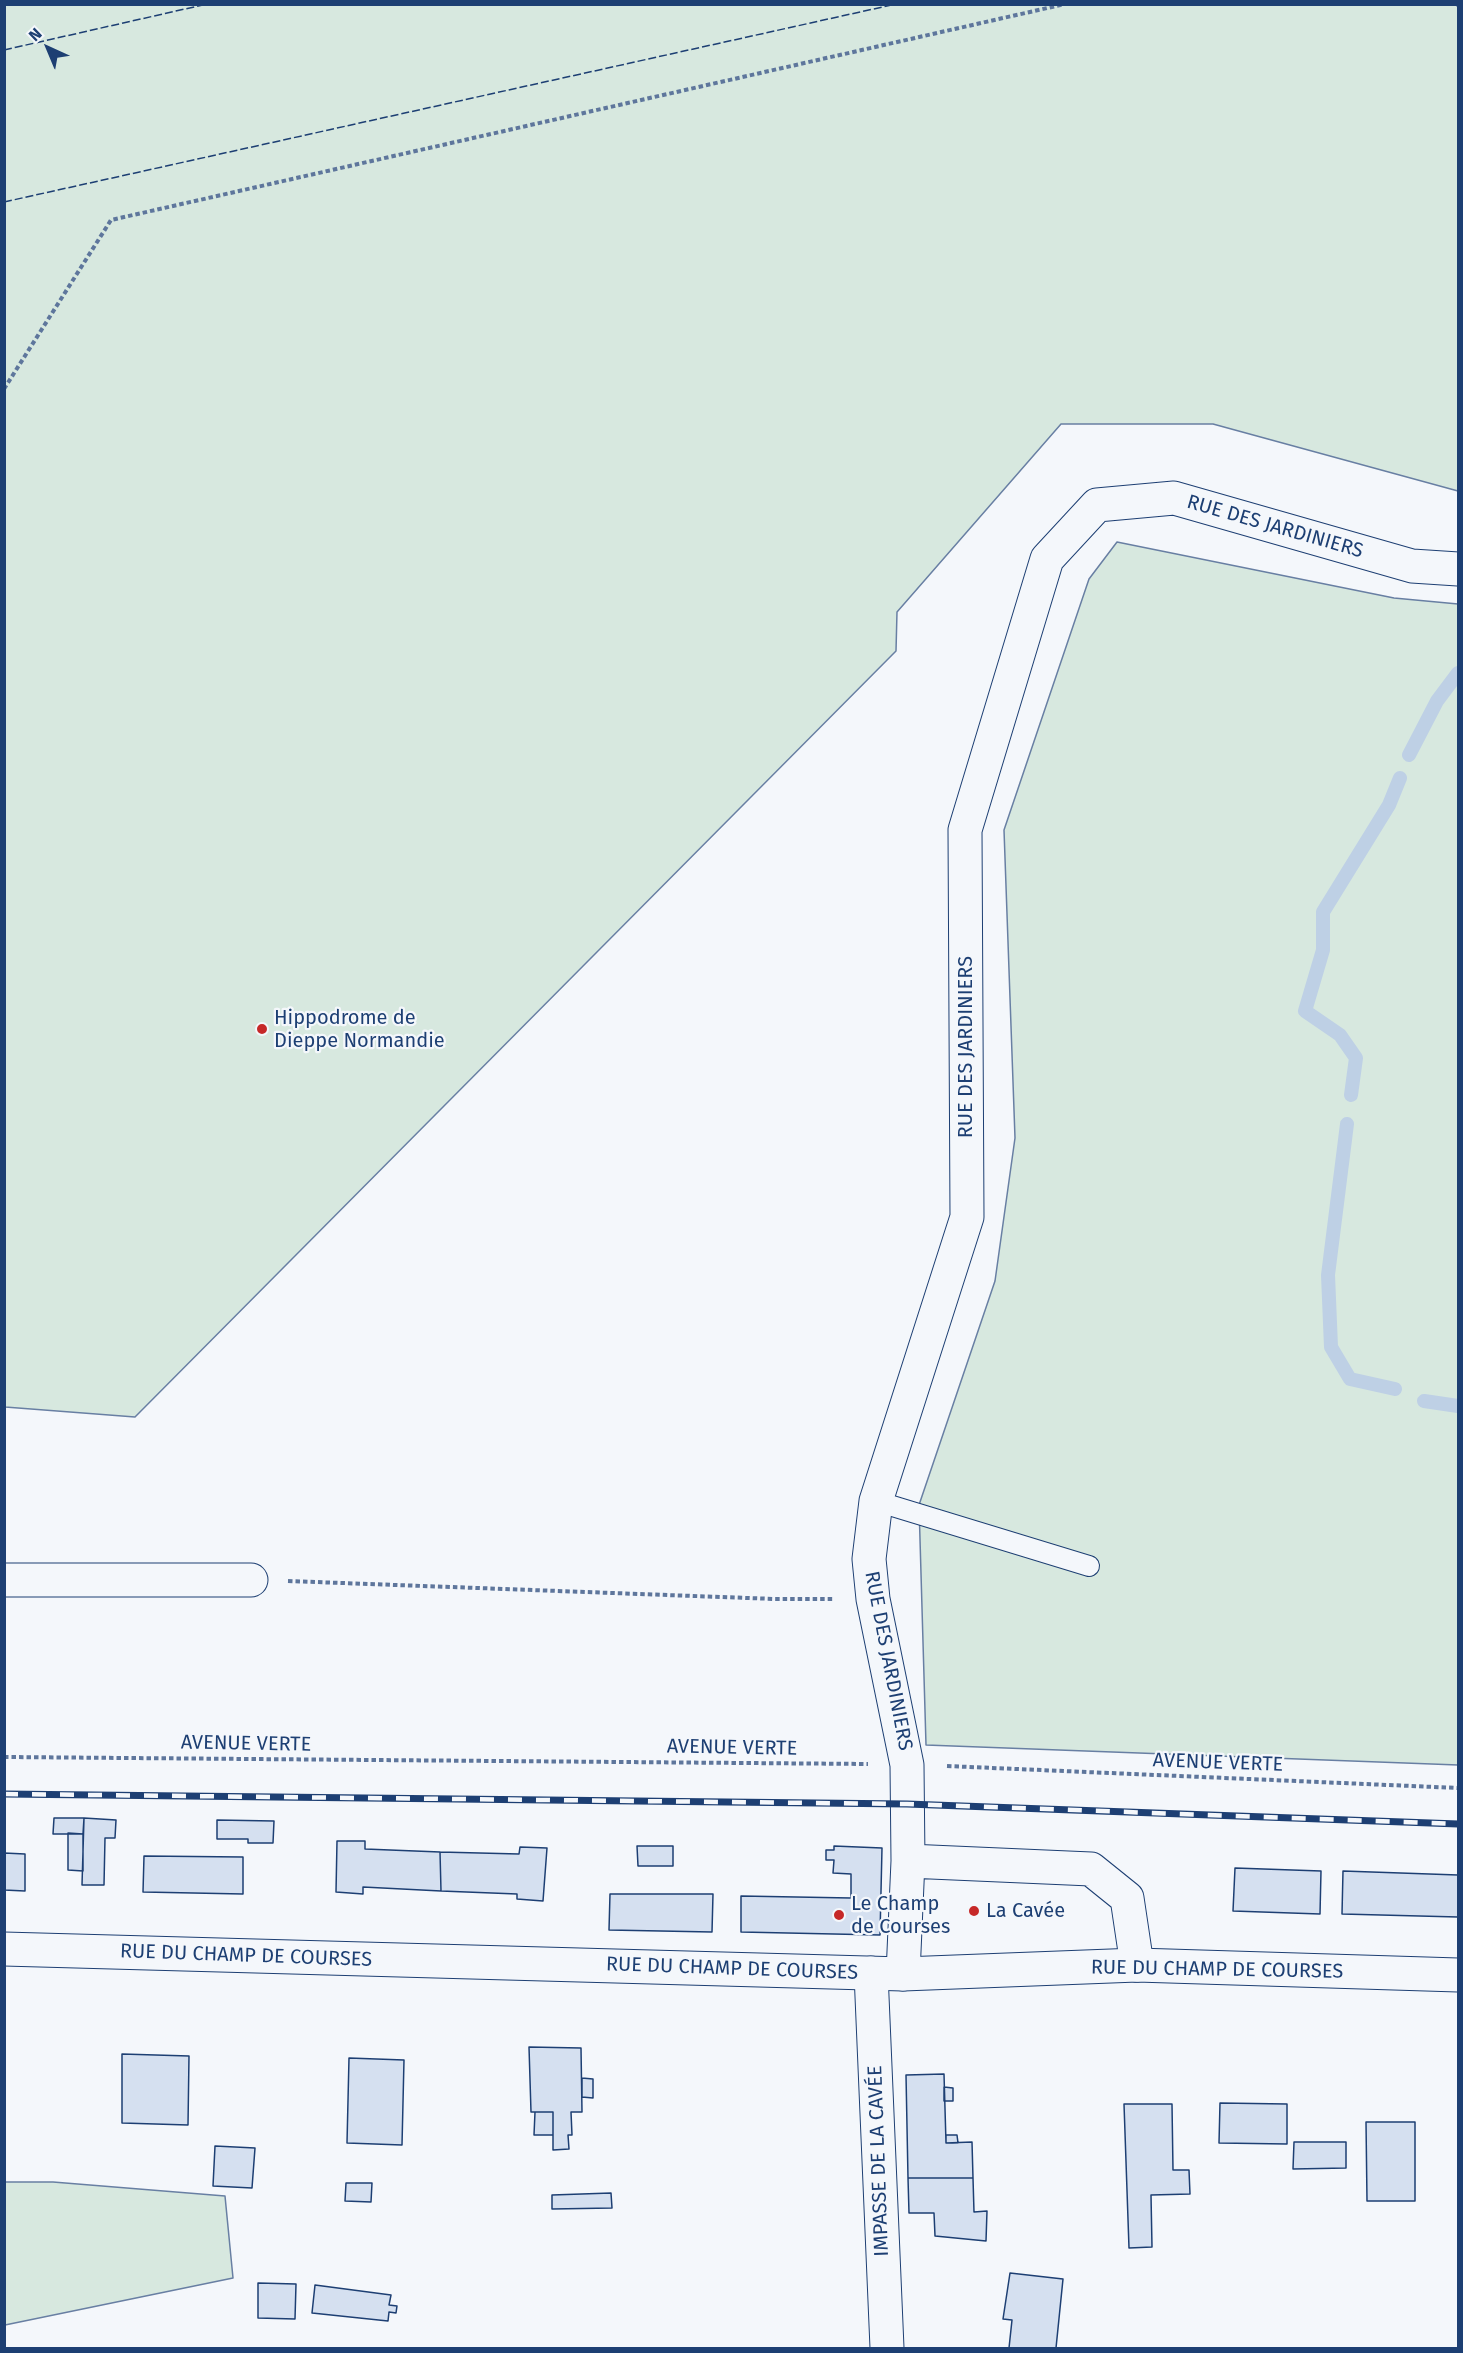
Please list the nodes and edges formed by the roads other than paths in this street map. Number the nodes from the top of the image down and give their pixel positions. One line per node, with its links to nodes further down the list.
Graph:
1 (1458, 569): 2 (street, RUE DES JARDINIERS)
2 (876, 1501): 3 (lane); 6 (street, RUE DES JARDINIERS)
3 (1089, 1566)
4 (4, 1580): 5 (street)
5 (251, 1580)
6 (908, 1861): 8 (street); 10 (street, RUE DES JARDINIERS)
7 (4, 1949): 9 (street, RUE DU CHAMP DE COURSES)
8 (1137, 1965): 10 (street, RUE DU CHAMP DE COURSES); 11 (street, RUE DU CHAMP DE COURSES)
9 (871, 1973): 10 (street, RUE DU CHAMP DE COURSES); 12 (street, IMPASSE DE LA CAVÉE)
10 (903, 1974)
11 (1458, 1975)
12 (887, 2349)

